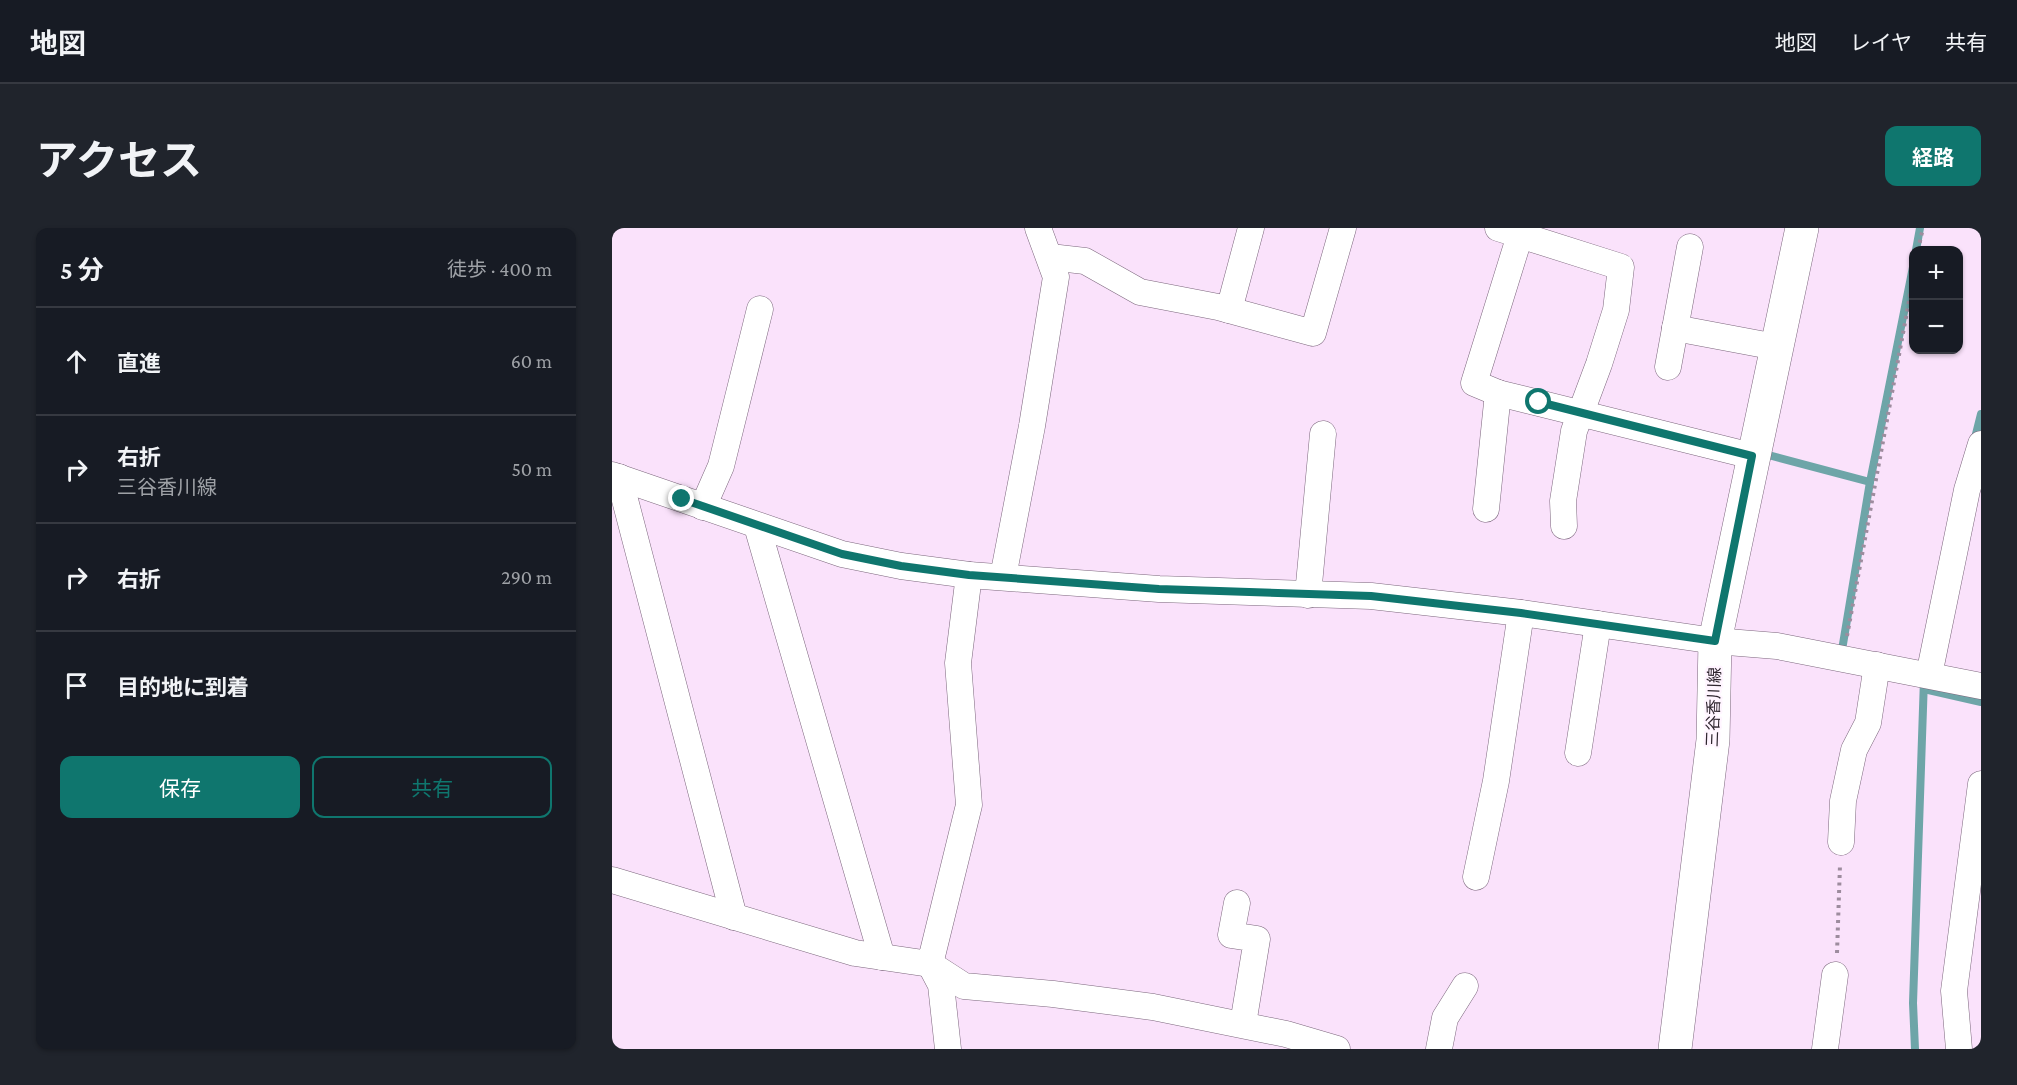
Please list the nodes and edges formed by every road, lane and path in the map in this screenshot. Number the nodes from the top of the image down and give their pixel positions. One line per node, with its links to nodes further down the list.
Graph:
1 (1038, 228): 9 (street)
2 (1251, 228): 12 (street)
3 (1343, 228): 12 (street)
4 (1802, 228): 14 (main road, 三谷香川線)
5 (1923, 228): 7 (path)
6 (1509, 232): 16 (street); 17 (street)
7 (1919, 246)
8 (1690, 247): 13 (street)
9 (1050, 258): 12 (street); 27 (street)
10 (1909, 299): 32 (path)
11 (760, 309): 22 (street)
12 (1229, 310)
13 (1675, 328): 14 (street); 15 (street)
14 (1776, 347): 20 (main road, 三谷香川線)
15 (1668, 367)
16 (1498, 393): 17 (street); 23 (street)
17 (1581, 412): 20 (street); 25 (street)
18 (1323, 434): 28 (street)
19 (1981, 444): 34 (street)
20 (1752, 456): 31 (main road, 三谷香川線)
21 (615, 476): 22 (street); 42 (street)
22 (703, 507): 24 (street)
23 (1486, 509)
24 (757, 526): 26 (street); 43 (street)
25 (1564, 526)
26 (969, 575): 27 (street); 44 (street)
27 (1003, 577): 28 (street)
28 (1308, 595): 29 (street)
29 (1521, 613): 30 (street); 39 (street)
30 (1598, 624): 31 (street); 36 (street)
31 (1715, 641): 32 (street); 51 (main road, 三谷香川線)
32 (1843, 657): 33 (street)
33 (1877, 665): 34 (street); 38 (street)
34 (1929, 675): 35 (street)
35 (1981, 686)
36 (1578, 753)
37 (1981, 784): 53 (street)
38 (1841, 842): 45 (path)
39 (1476, 877)
40 (612, 880): 42 (street)
41 (1237, 903): 47 (street)
42 (734, 918): 43 (street)
43 (882, 957): 44 (street)
44 (930, 964): 47 (street); 48 (street)
45 (1835, 975): 52 (street)
46 (1465, 986): 50 (street)
47 (1243, 1024): 49 (street)
48 (948, 1049)
49 (1337, 1049)
50 (1439, 1049)
51 (1675, 1049)
52 (1825, 1049)
53 (1959, 1049)

